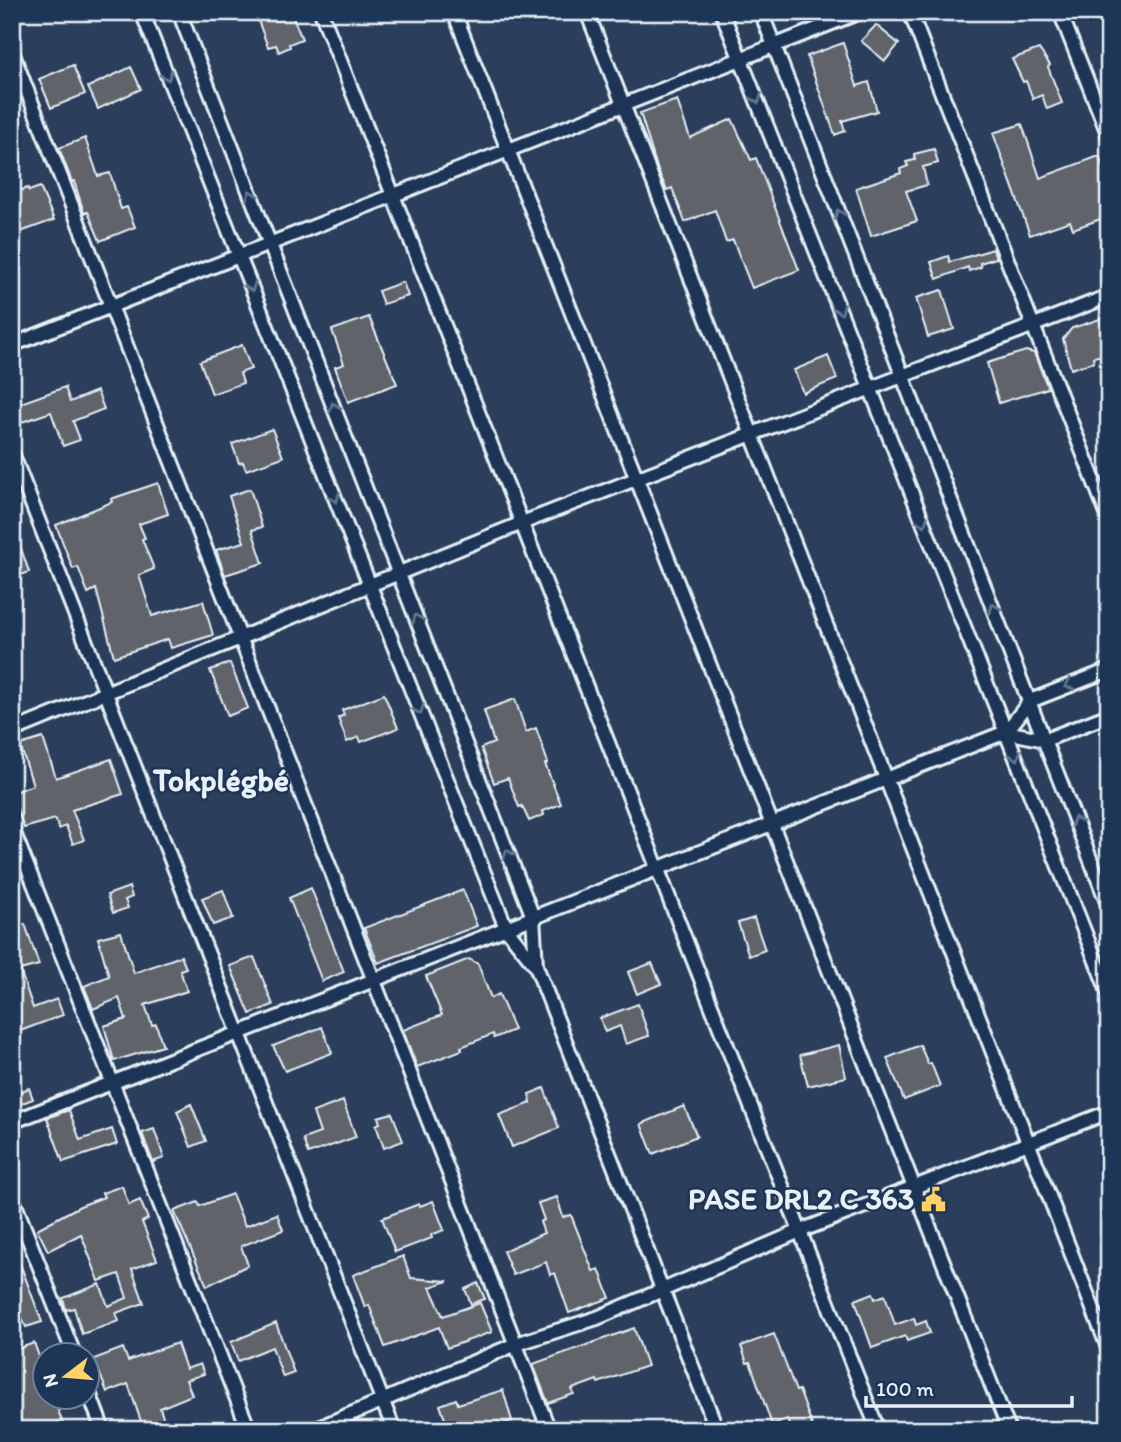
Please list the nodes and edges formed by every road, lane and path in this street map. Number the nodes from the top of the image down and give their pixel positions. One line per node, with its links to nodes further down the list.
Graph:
1 (142, 12): 19 (street, one-way to 19)
2 (179, 12): 18 (street, one-way to 2)
3 (321, 12): 17 (street)
4 (454, 12): 16 (street)
5 (587, 12): 14 (street)
6 (723, 12): 13 (street)
7 (761, 12): 11 (street)
8 (860, 12): 11 (street)
9 (910, 12): 22 (street)
10 (1060, 12): 15 (street)
11 (774, 46): 13 (street); 24 (street, one-way to 11)
12 (12, 52): 21 (street)
13 (741, 59): 14 (street); 25 (street, one-way to 25)
14 (624, 105): 16 (street); 26 (street)
15 (1109, 136)
16 (508, 150): 17 (street); 28 (street)
17 (393, 195): 18 (street); 30 (street)
18 (270, 244): 19 (street); 31 (street, one-way to 18)
19 (239, 256): 21 (street); 32 (street, one-way to 32)
20 (1109, 296): 22 (street)
21 (111, 306): 23 (street); 33 (street)
22 (1033, 326): 24 (street); 29 (street)
23 (12, 345)
24 (901, 375): 25 (street); 36 (street, one-way to 24)
25 (870, 387): 26 (street); 39 (street, one-way to 39)
26 (752, 434): 28 (street); 41 (street)
27 (12, 453): 35 (street)
28 (637, 480): 30 (street); 42 (street)
29 (1109, 519)
30 (522, 523): 31 (street); 44 (street)
31 (399, 573): 32 (street); 46 (street, one-way to 31)
32 (370, 585): 33 (street); 47 (street, one-way to 47)
33 (240, 638): 35 (street); 49 (street)
34 (1109, 670): 36 (street, one-way to 36)
35 (106, 692): 38 (street); 51 (street)
36 (1030, 701): 39 (street); 40 (street)
37 (1109, 715): 40 (street)
38 (12, 731)
39 (1006, 732): 40 (street); 41 (street); 50 (street, one-way to 50)
40 (1045, 740): 45 (street, one-way to 40)
41 (886, 779): 42 (street); 55 (street)
42 (772, 824): 44 (street); 56 (street)
43 (12, 828): 52 (street)
44 (658, 869): 46 (street); 58 (street)
45 (1109, 907)
46 (533, 917): 47 (street); 48 (street)
47 (506, 928): 48 (street); 49 (street)
48 (536, 966): 59 (street)
49 (374, 980): 51 (street); 61 (street)
50 (1109, 994)
51 (240, 1033): 52 (street); 63 (street)
52 (113, 1083): 54 (street); 66 (street)
53 (1109, 1112): 55 (street)
54 (12, 1122)
55 (1028, 1144): 56 (street); 62 (street)
56 (913, 1187): 58 (street); 72 (street)
57 (12, 1197): 60 (street)
58 (800, 1231): 59 (street); 71 (street)
59 (661, 1290): 61 (street); 70 (street)
60 (68, 1340)
61 (516, 1344): 63 (street); 69 (street)
62 (1109, 1350)
63 (383, 1400): 67 (street); 68 (street)
64 (96, 1410): 65 (street)
65 (103, 1430)
66 (249, 1430)
67 (313, 1430)
68 (394, 1430)
69 (549, 1430)
70 (717, 1430)
71 (878, 1430)
72 (1009, 1430)

